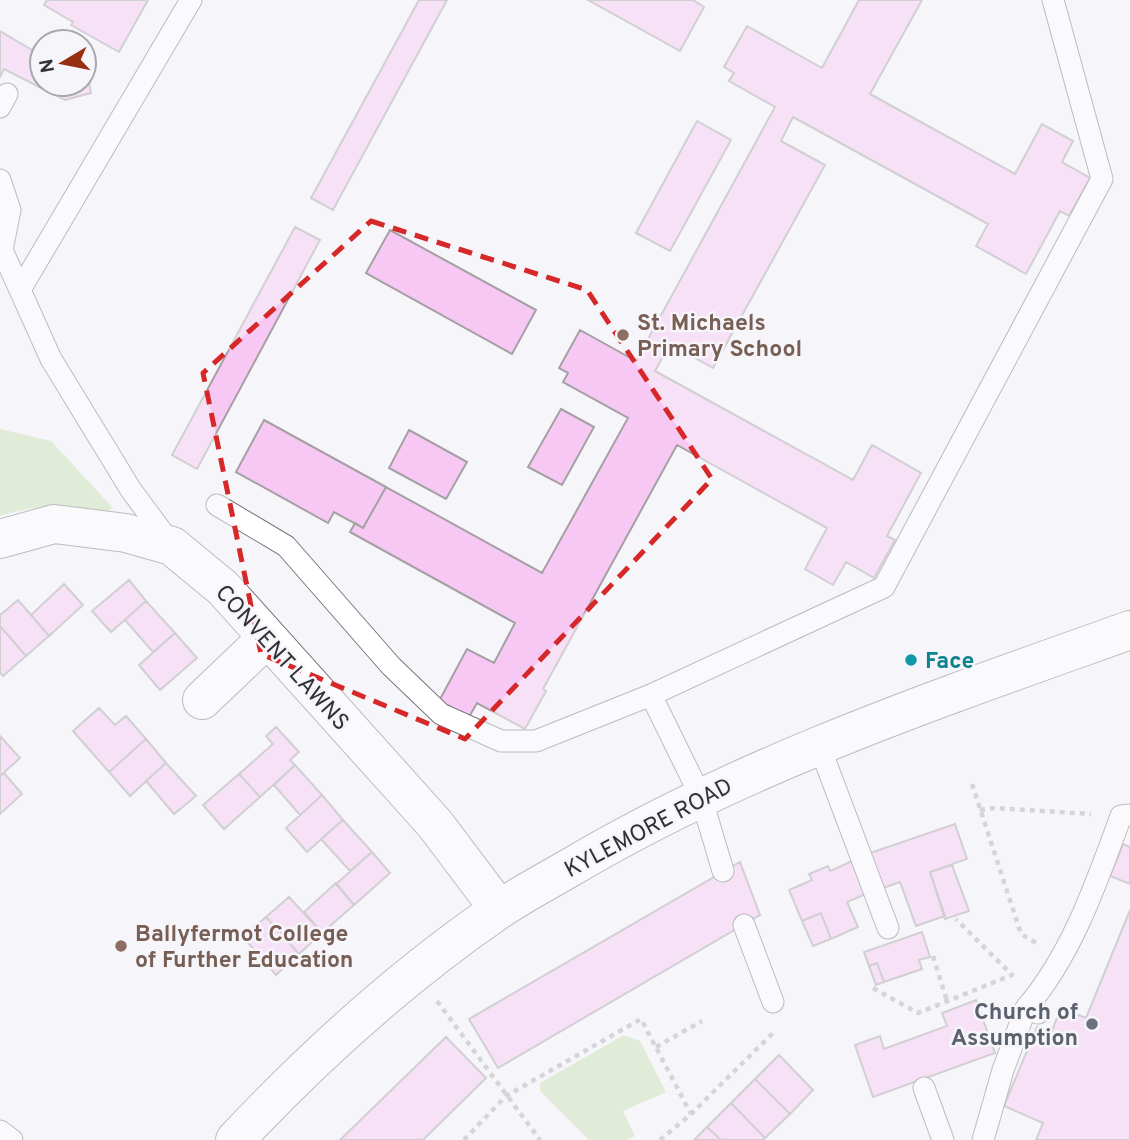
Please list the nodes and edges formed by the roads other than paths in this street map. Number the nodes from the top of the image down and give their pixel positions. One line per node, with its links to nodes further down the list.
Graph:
1 (191, 0): 4 (lane)
2 (1053, 0): 10 (lane)
3 (0, 180): 4 (lane)
4 (20, 290): 7 (lane)
5 (217, 505): 10 (lane)
6 (0, 539): 7 (main road, CONVENT LAWNS)
7 (172, 546): 9 (main road, CONVENT LAWNS)
8 (1130, 630): 12 (main road, KYLEMORE ROAD)
9 (266, 639): 11 (main road); 16 (main road, CONVENT LAWNS)
10 (651, 695): 13 (lane)
11 (202, 700)
12 (819, 745): 13 (main road, KYLEMORE ROAD); 18 (lane)
13 (701, 797): 15 (lane); 16 (main road, KYLEMORE ROAD)
14 (1126, 815): 25 (lane)
15 (723, 871)
16 (499, 909): 23 (main road, KYLEMORE ROAD)
17 (744, 925): 19 (lane)
18 (888, 928)
19 (773, 1002)
20 (924, 1088): 24 (lane)
21 (0, 1132): 22 (lane)
22 (12, 1140)
23 (234, 1140)
24 (943, 1140)
25 (983, 1140)

